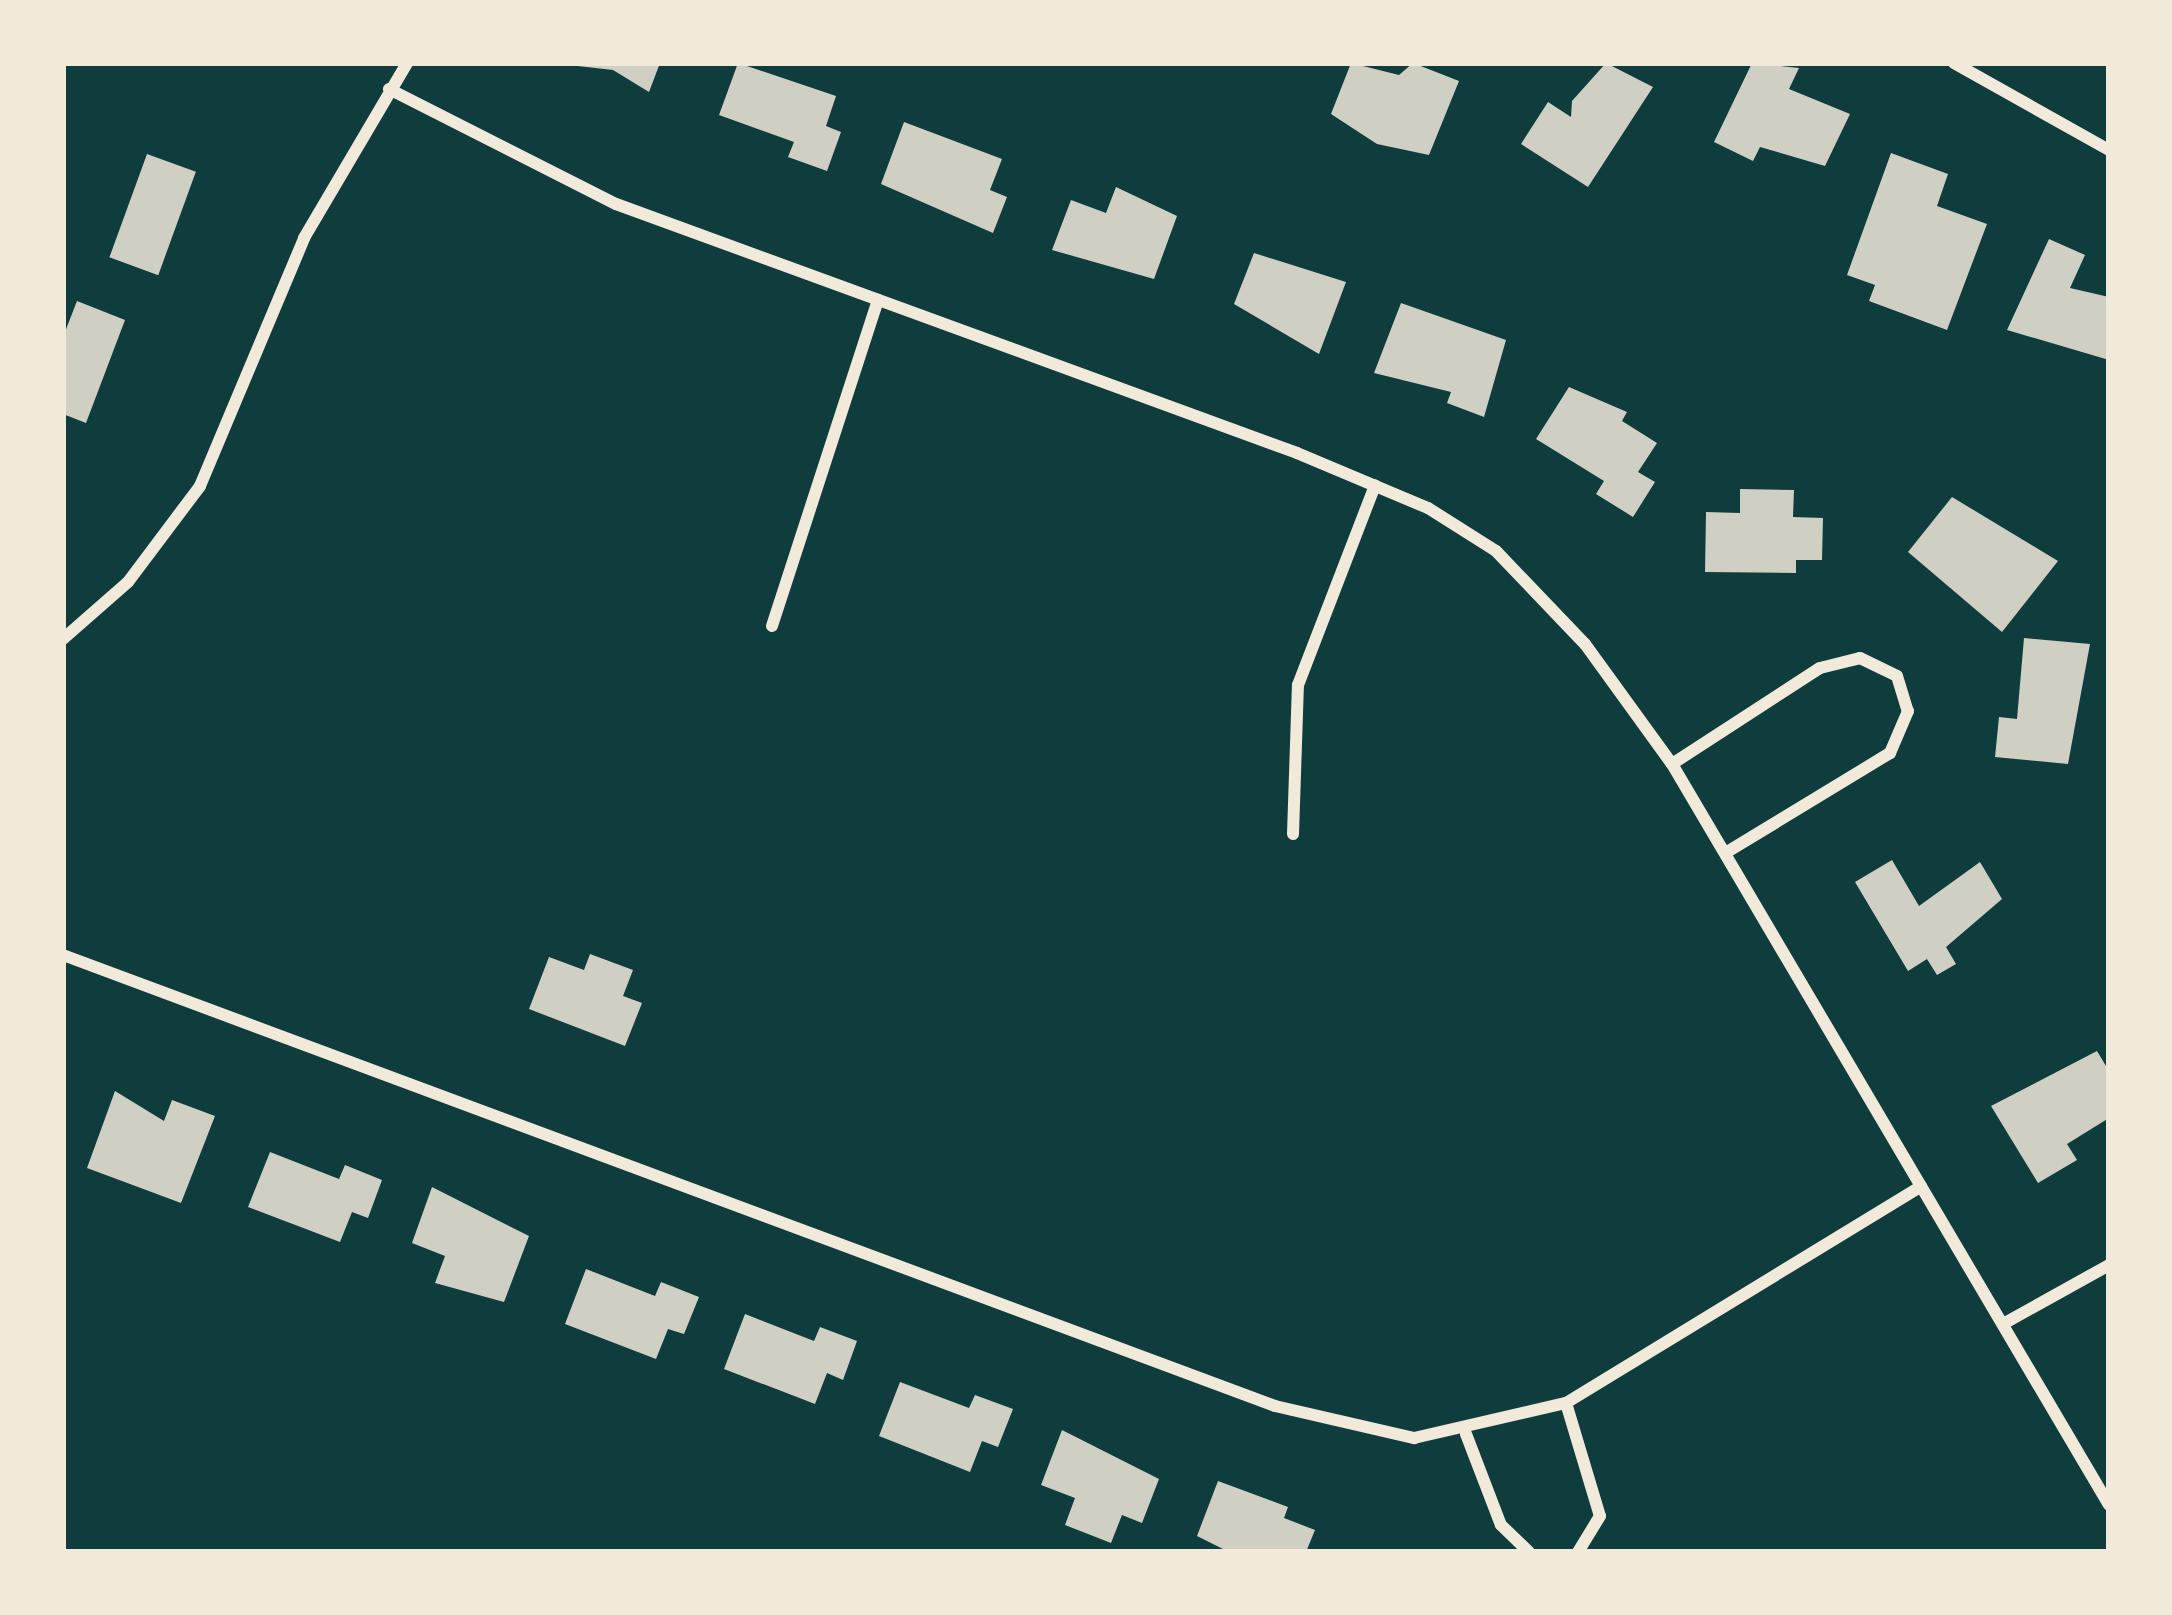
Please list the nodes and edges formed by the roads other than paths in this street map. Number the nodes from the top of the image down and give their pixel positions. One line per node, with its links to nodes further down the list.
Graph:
1 (406, 63): 3 (street)
2 (1963, 65): 4 (street)
3 (389, 89): 5 (street); 8 (street)
4 (2109, 150)
5 (878, 300): 6 (street); 7 (street)
6 (1375, 485): 9 (street); 10 (street)
7 (772, 626)
8 (63, 638)
9 (1672, 764): 11 (street); 11 (street)
10 (1293, 834)
11 (1727, 852): 13 (street)
12 (63, 955): 17 (street)
13 (1922, 1186): 15 (street); 16 (street)
14 (2109, 1265): 15 (street)
15 (2002, 1324): 18 (street)
16 (1566, 1403): 17 (street); 20 (street)
17 (1466, 1434): 19 (street)
18 (2109, 1505)
19 (1528, 1552)
20 (1578, 1552)

